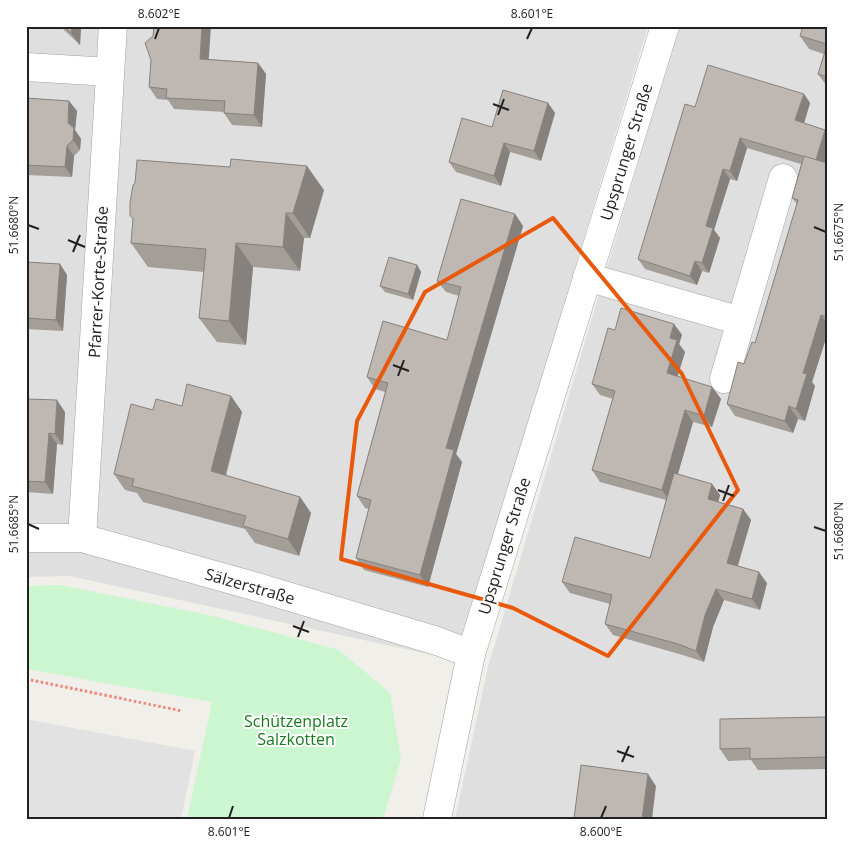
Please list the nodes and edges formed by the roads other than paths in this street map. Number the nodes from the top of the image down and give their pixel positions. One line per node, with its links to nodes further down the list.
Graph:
1 (113, 26): 4 (street, Pfarrer-Korte-Straße)
2 (664, 26): 6 (street, Upsprunger Straße)
3 (26, 67): 4 (street)
4 (110, 72): 10 (street, Pfarrer-Korte-Straße)
5 (782, 178): 7 (street)
6 (586, 277): 7 (street); 11 (street, Upsprunger Straße)
7 (741, 321): 8 (street)
8 (724, 379)
9 (26, 538): 10 (street, Sälzerstraße)
10 (82, 538): 11 (street, Sälzerstraße)
11 (471, 654): 12 (street, Upsprunger Straße)
12 (437, 819)

